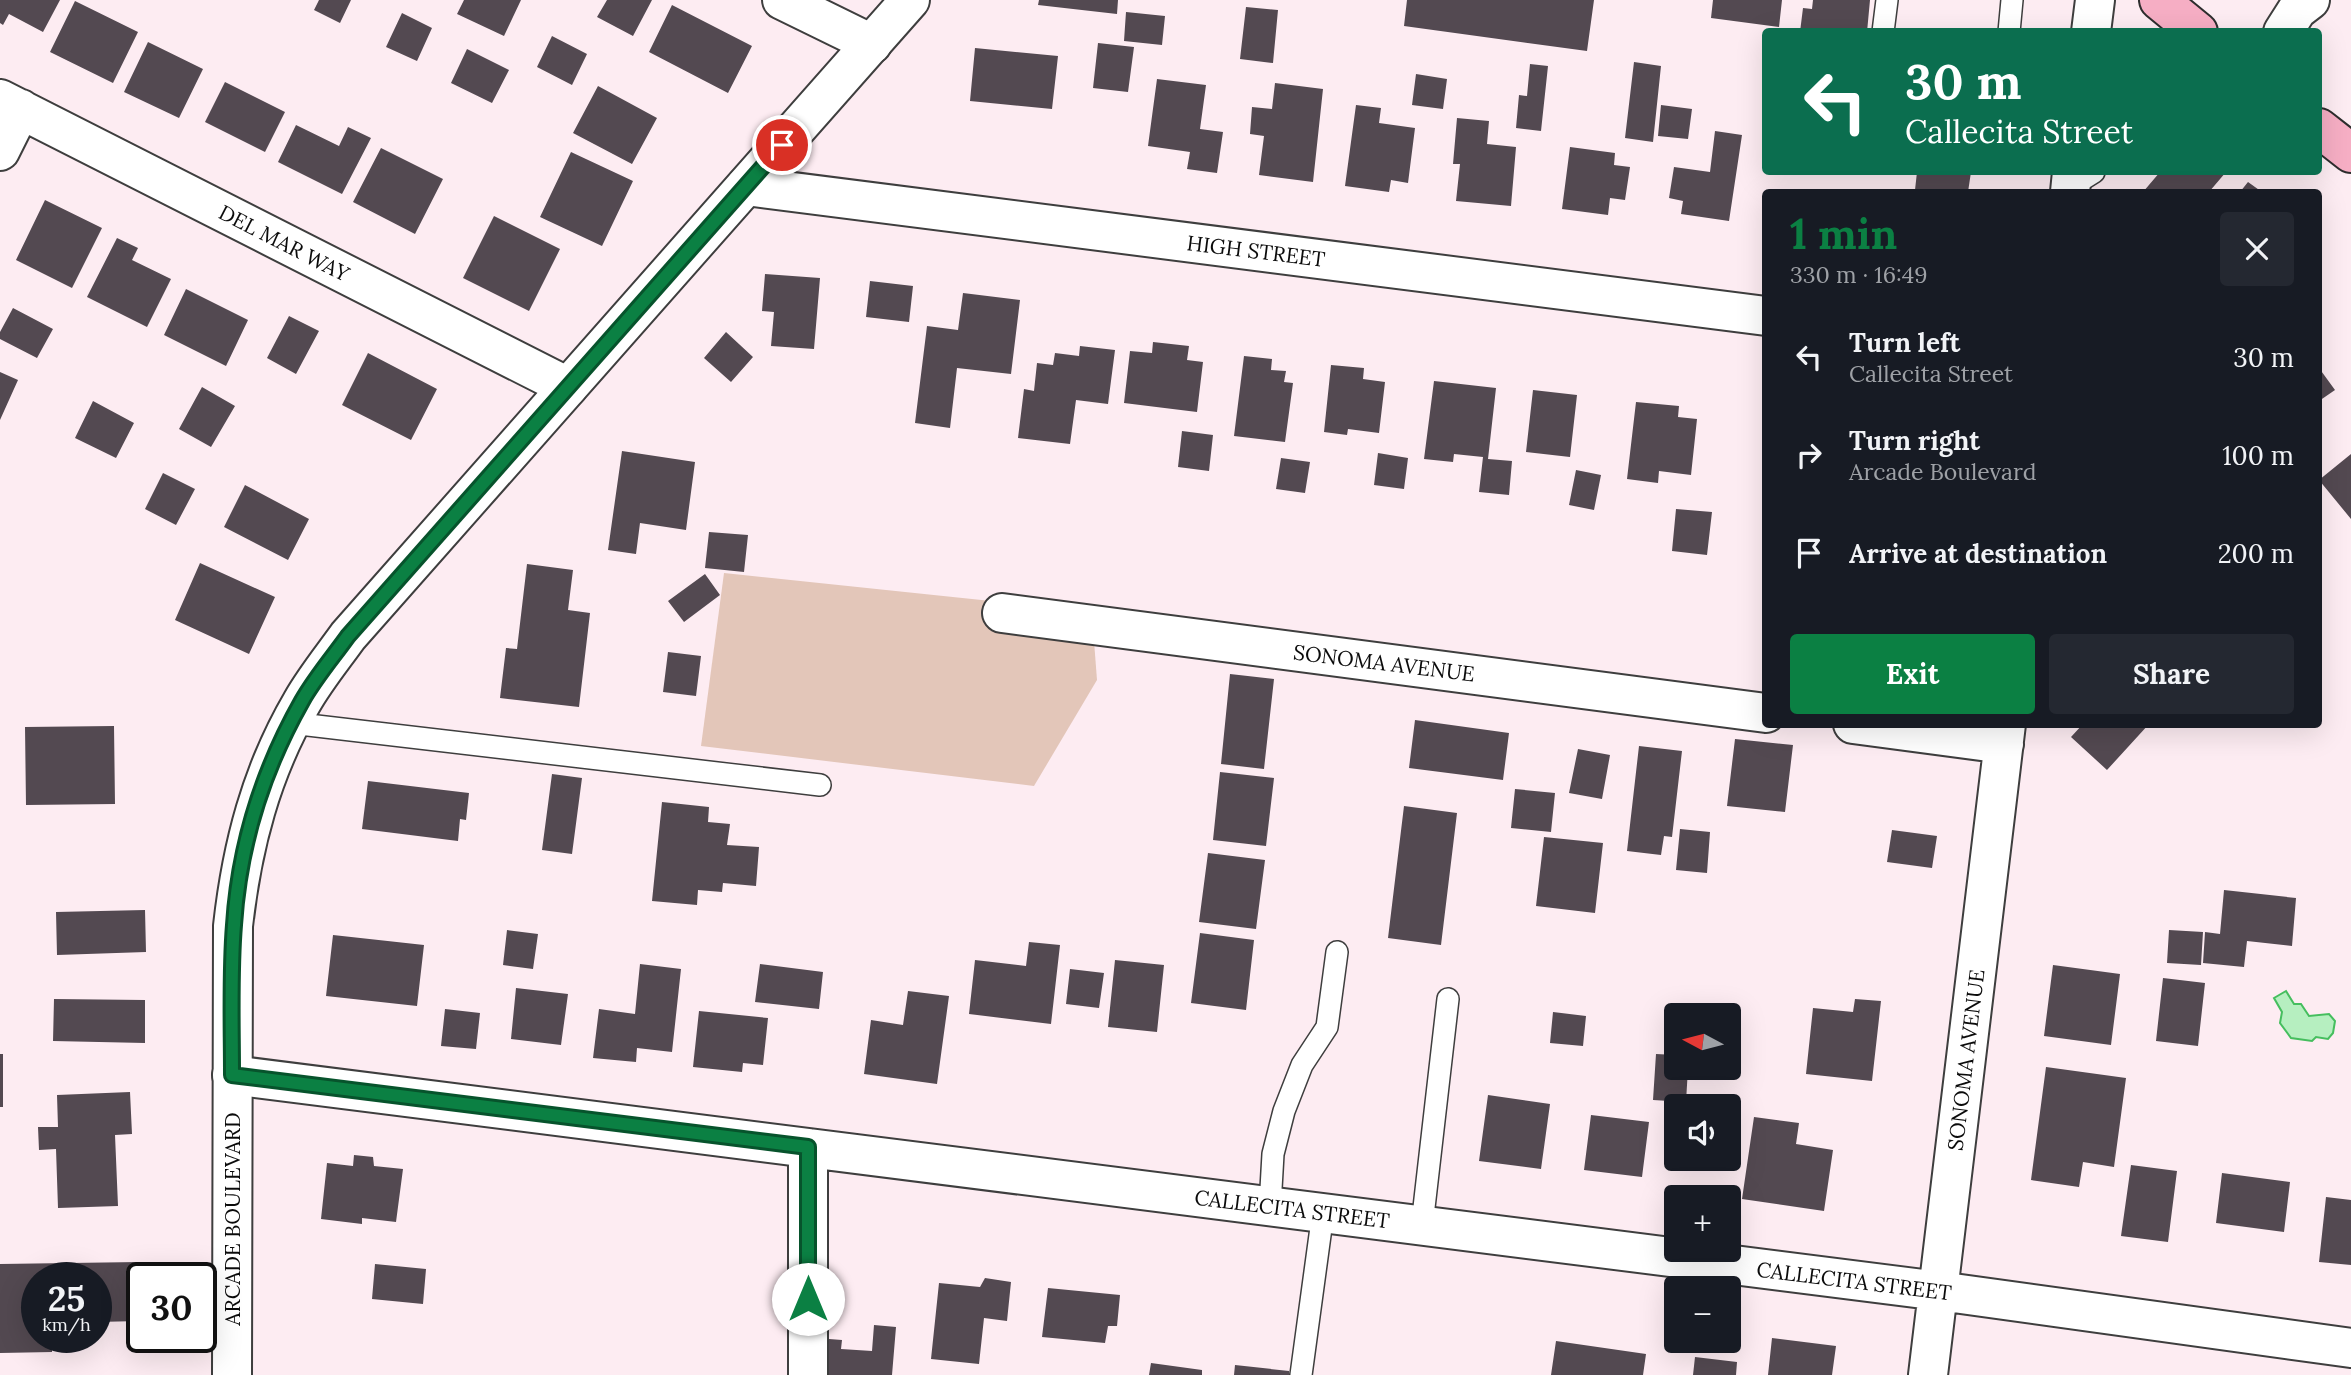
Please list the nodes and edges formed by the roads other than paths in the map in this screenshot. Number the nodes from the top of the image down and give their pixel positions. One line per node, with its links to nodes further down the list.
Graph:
1 (782, 0): 13 (street)
2 (910, 0): 13 (street, ARCADE BOULEVARD)
3 (1887, 0): 8 (lane)
4 (2095, 0): 10 (street)
5 (2159, 0): 11 (main road)
6 (2310, 0): 12 (street)
7 (2012, 2): 9 (lane)
8 (1884, 28)
9 (2009, 28)
10 (2092, 28)
11 (2192, 28)
12 (2286, 28)
13 (872, 44): 18 (street, ARCADE BOULEVARD)
14 (10, 104): 16 (street); 20 (street, DEL MAR WAY)
15 (2322, 130): 17 (main road)
16 (0, 151)
17 (2351, 153)
18 (747, 186): 19 (street, HIGH STREET); 20 (street, ARCADE BOULEVARD)
19 (1762, 316)
20 (568, 387): 23 (street, ARCADE BOULEVARD)
21 (1002, 612): 22 (street, SONOMA AVENUE)
22 (1762, 712)
23 (291, 723): 26 (lane); 29 (street, ARCADE BOULEVARD)
24 (1914, 728): 25 (street, SONOMA AVENUE)
25 (2005, 734): 34 (street, SONOMA AVENUE)
26 (820, 785)
27 (1338, 952): 31 (lane)
28 (1448, 999): 33 (lane)
29 (232, 1075): 30 (street, CALLECITA STREET); 36 (street, ARCADE BOULEVARD)
30 (808, 1147): 31 (street, CALLECITA STREET); 37 (street)
31 (1270, 1206): 32 (street, CALLECITA STREET)
32 (1323, 1213): 33 (street, CALLECITA STREET); 38 (lane)
33 (1422, 1225): 34 (street, CALLECITA STREET)
34 (1939, 1291): 35 (street, CALLECITA STREET); 39 (street, SONOMA AVENUE)
35 (2351, 1348)
36 (232, 1375)
37 (808, 1375)
38 (1301, 1375)
39 (1928, 1375)

